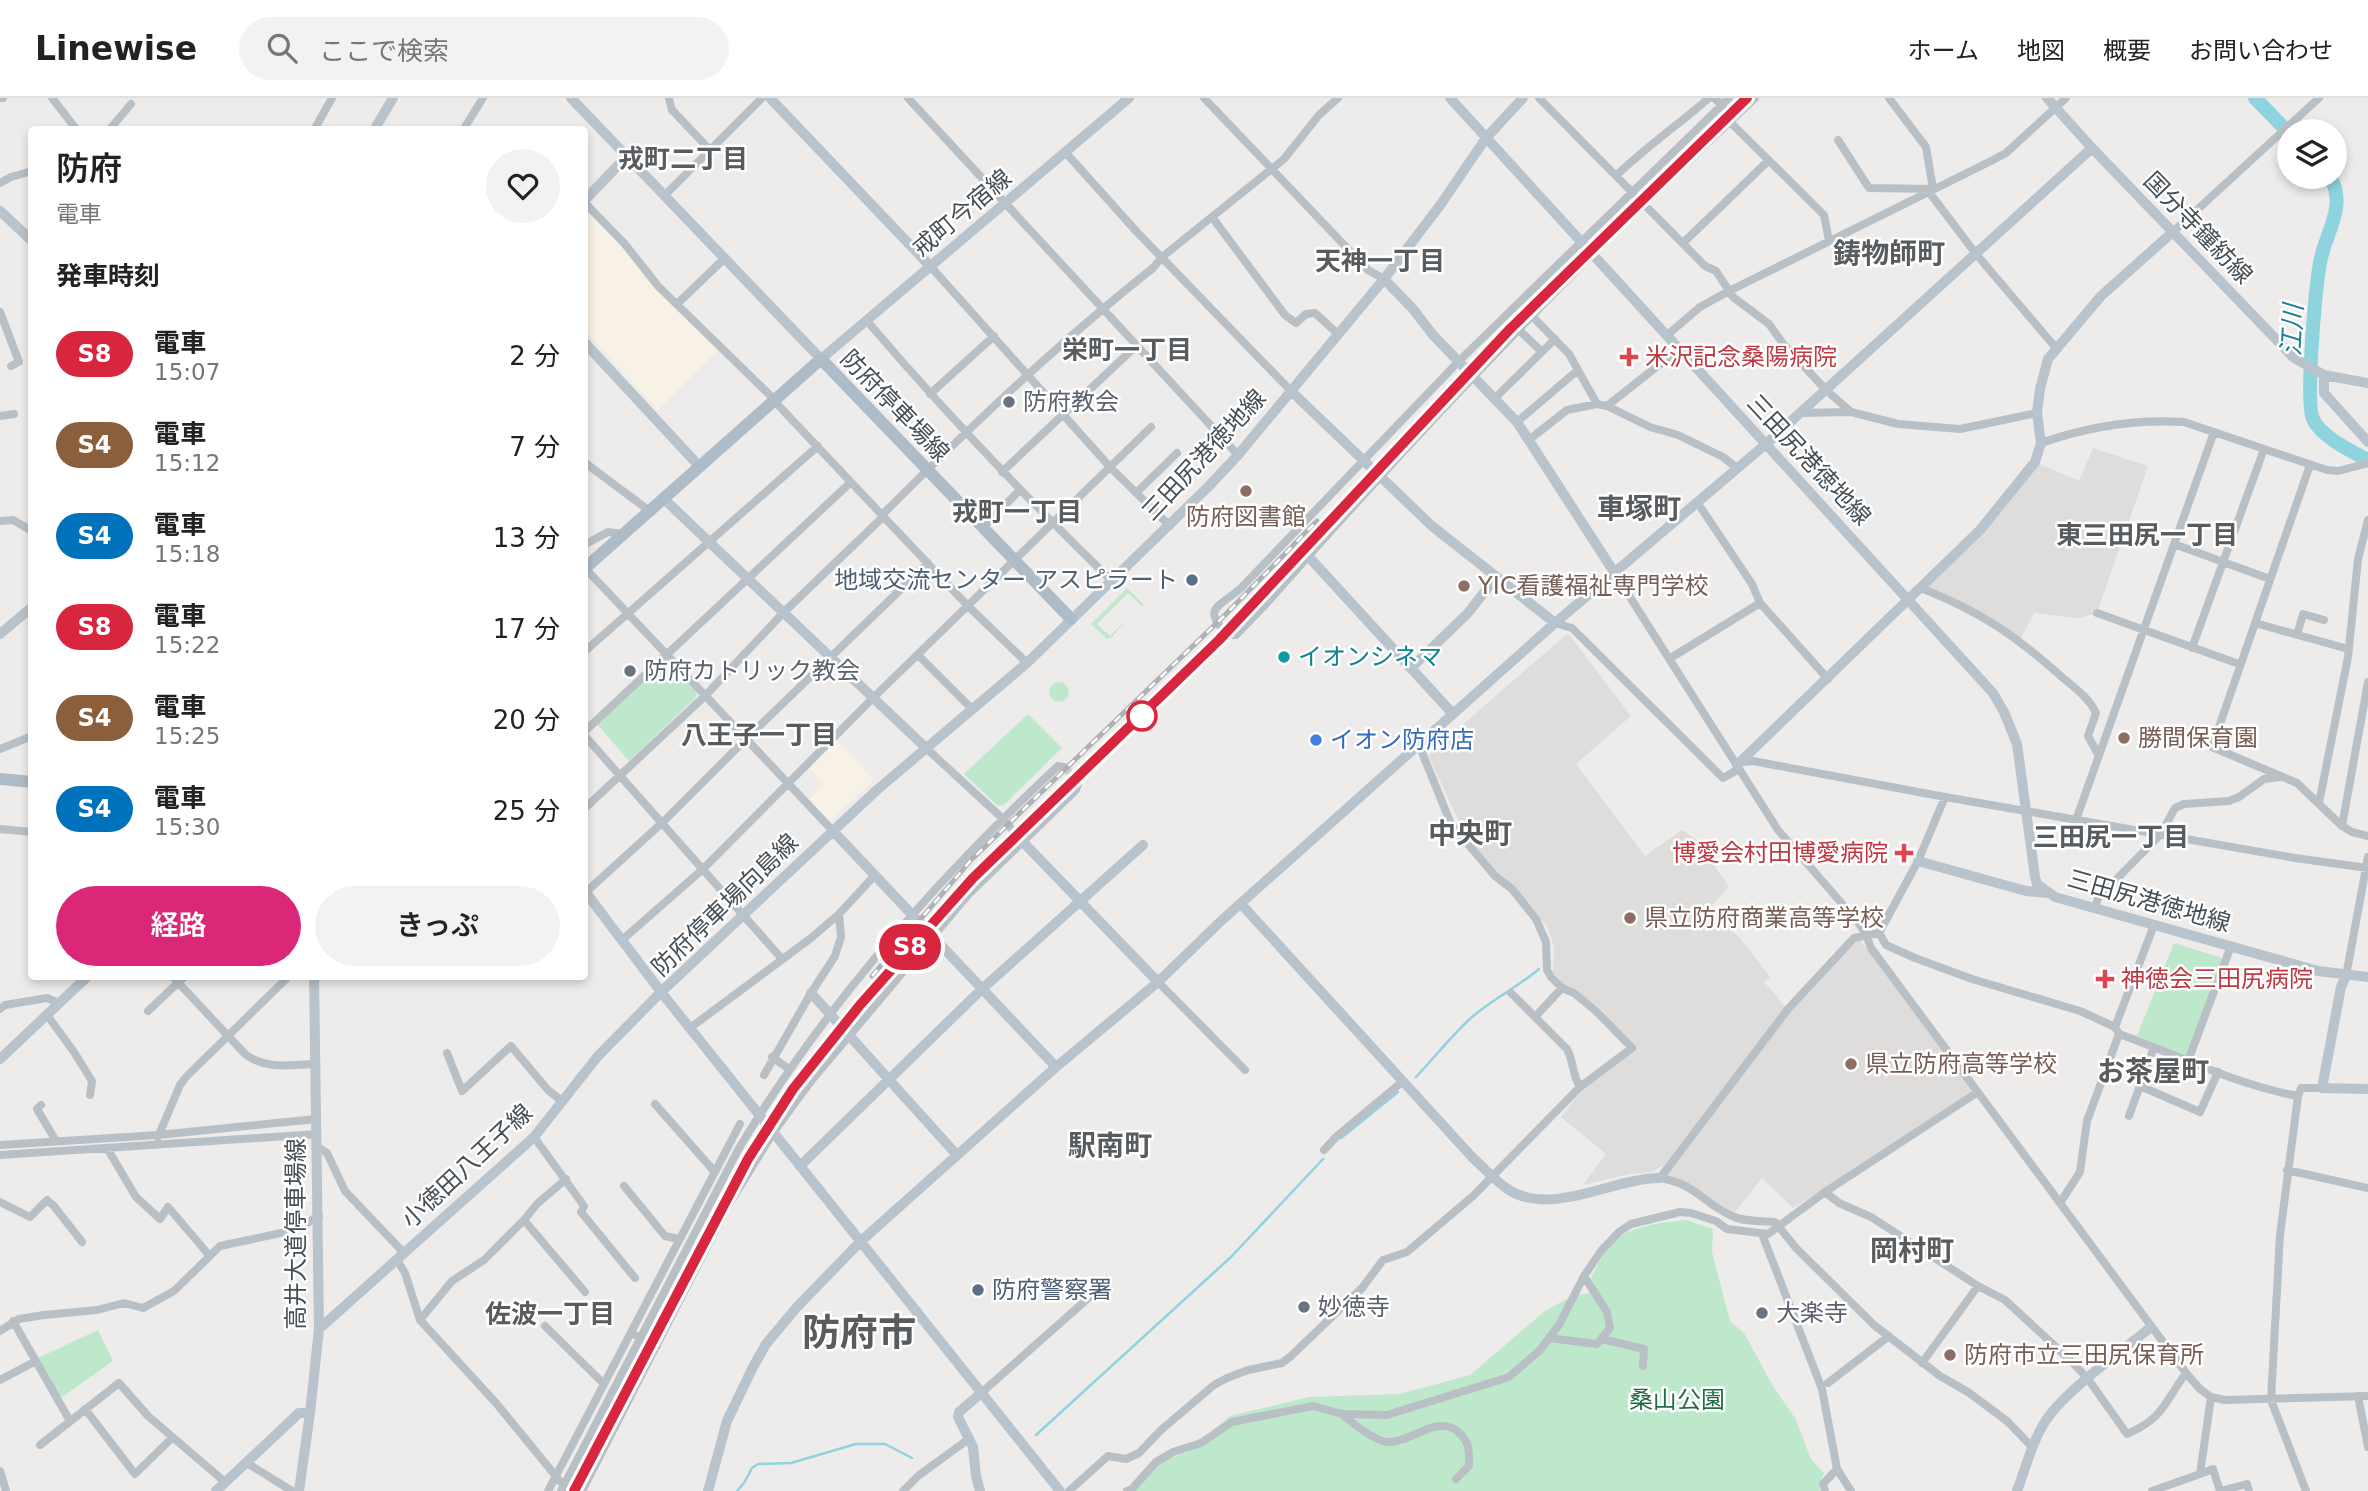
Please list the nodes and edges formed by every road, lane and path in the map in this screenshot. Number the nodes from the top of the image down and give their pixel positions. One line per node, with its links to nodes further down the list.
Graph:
1 (52, 98): 27 (street)
2 (332, 98): 29 (street)
3 (483, 98): 31 (street)
4 (571, 98): 37 (street)
5 (762, 98): 35 (street)
6 (770, 98): 61 (street)
7 (908, 98): 47 (street)
8 (1205, 98): 39 (street)
9 (1338, 98): 39 (street)
10 (1450, 98): 32 (street)
11 (1523, 98): 32 (street)
12 (1539, 98): 41 (street)
13 (1711, 98): 24 (street); 41 (street)
14 (1729, 98): 24 (street)
15 (1755, 98): 26 (street)
16 (1889, 98): 43 (street)
17 (2047, 98): 25 (street, 国分寺鐘紡線)
18 (2066, 98): 25 (street)
19 (2319, 98): 52 (street)
20 (390, 99): 30 (street)
21 (669, 99): 35 (street)
22 (1121, 100): 36 (street, 戒町今宿線)
23 (131, 104): 28 (street)
24 (1722, 105): 26 (street); 44 (street)
25 (2056, 107): 34 (street, 国分寺鐘紡線); 43 (street)
26 (1730, 122): 38 (street); 49 (street)
27 (74, 126)
28 (112, 126)
29 (316, 126)
30 (376, 126)
31 (466, 126)
32 (1486, 138): 54 (street, 三田尻港徳地線); 62 (street, 三田尻港徳地線)
33 (1838, 140): 43 (street)
34 (2092, 148): 52 (street, 国分寺鐘紡線); 58 (street)
35 (711, 152): 45 (street)
36 (1066, 153): 47 (street, 戒町今宿線); 59 (street)
37 (626, 157): 45 (street); 46 (street)
38 (1768, 161): 55 (street); 56 (street)
39 (1273, 168): 51 (street); 62 (street)
40 (28, 172): 42 (street)
41 (1616, 176): 44 (street)
42 (0, 183)
43 (1931, 190): 55 (street); 58 (street)
44 (1633, 191): 49 (street); 54 (street)
45 (664, 196): 60 (street)
46 (588, 197)
47 (1005, 203): 61 (street, 戒町今宿線); 65 (street)
48 (588, 205): 64 (street)
49 (1644, 205): 56 (street); 57 (street)
50 (0, 211): 53 (street)
51 (1212, 217): 59 (street); 70 (street)
52 (2174, 231): 76 (street); 84 (street, 国分寺鐘紡線)
53 (28, 237)
54 (1582, 241): 57 (street, 三田尻港徳地線); 80 (street)
55 (1829, 241): 63 (street)
56 (1683, 243): 63 (street)
57 (1593, 254): 67 (street); 72 (street, 三田尻港徳地線)
58 (1976, 254): 76 (street); 87 (street)
59 (1162, 257): 65 (street); 88 (street)
60 (725, 258): 64 (street); 79 (street)
61 (931, 267): 68 (street, 戒町今宿線); 71 (street)
62 (1384, 279): 70 (street, 三田尻港徳地線); 80 (street)
63 (1729, 291): 72 (street); 87 (street)
64 (677, 304): 91 (street)
65 (1101, 309): 75 (street); 83 (street)
66 (0, 312): 81 (street)
67 (1532, 316): 69 (street); 73 (street)
68 (867, 321): 79 (street, 戒町今宿線); 89 (street)
69 (1519, 330): 78 (street); 85 (street)
70 (1338, 334): 88 (street, 三田尻港徳地線)
71 (994, 336): 83 (street); 89 (street)
72 (1666, 336): 77 (street, 三田尻港徳地線)
73 (1555, 339): 78 (street); 82 (street)
74 (588, 346): 116 (street)
75 (1136, 346): 98 (street); 111 (street)
76 (2056, 348): 96 (street)
77 (1679, 349): 93 (street); 107 (street, 三田尻港徳地線)
78 (1541, 351): 90 (street)
79 (821, 359): 91 (main road, 防府停車場線); 119 (main road, 防府停車場線)
80 (1459, 361): 85 (street); 112 (street)
81 (11, 366)
82 (1578, 370): 92 (street); 100 (street)
83 (1027, 374): 98 (street); 102 (street)
84 (2323, 375): 86 (street, 国分寺鐘紡線); 105 (street)
85 (1473, 377): 90 (street); 121 (street)
86 (2368, 383)
87 (1826, 390): 94 (street); 95 (street)
88 (1291, 391): 111 (street, 三田尻港徳地線); 112 (street)
89 (930, 394): 102 (street)
90 (1494, 399): 100 (street)
91 (777, 403): 108 (street); 116 (main road, 防府停車場線)
92 (1597, 404): 93 (street); 104 (street)
93 (1607, 406): 118 (street)
94 (1851, 412): 95 (street); 96 (street)
95 (1799, 413): 107 (street)
96 (2037, 413): 106 (street)
97 (14, 414): 99 (street)
98 (1063, 415): 117 (street); 120 (street)
99 (0, 416)
100 (1517, 422): 104 (street)
101 (1151, 427): 117 (street)
102 (965, 432): 119 (street); 120 (street)
103 (2214, 432): 106 (street); 109 (street); 138 (street)
104 (1530, 439): 145 (street)
105 (2368, 442)
106 (2041, 443): 150 (street)
107 (1766, 444): 118 (street); 151 (street, 三田尻港徳地線)
108 (818, 446): 122 (street); 137 (street)
109 (2264, 449): 115 (street); 142 (street)
110 (1177, 453): 124 (street)
111 (1238, 455): 132 (street, 三田尻港徳地線)
112 (1364, 460): 121 (street); 139 (street)
113 (2368, 463): 115 (street)
114 (588, 465): 127 (street)
115 (2310, 465): 147 (street)
116 (700, 467): 125 (main road, 防府停車場線)
117 (1110, 467): 124 (street); 131 (street)
118 (1737, 468): 126 (street)
119 (928, 470): 128 (street); 133 (main road, 防府停車場線)
120 (1002, 472): 123 (street)
121 (1381, 478): 139 (street); 146 (street)
122 (851, 482): 128 (street); 148 (street)
123 (1020, 490): 131 (street); 133 (street)
124 (1136, 493): 132 (street)
125 (664, 499): 127 (main road, 防府停車場線); 137 (street)
126 (1697, 502): 145 (street); 152 (street)
127 (651, 512): 135 (main road, 防府停車場線)
128 (883, 516): 141 (street); 156 (street)
129 (2368, 520): 167 (street)
130 (0, 521): 134 (street)
131 (1051, 523): 140 (street); 149 (street)
132 (1170, 526): 149 (street, 三田尻港徳地線)
133 (983, 527): 140 (main road, 防府停車場線)
134 (28, 529)
135 (625, 535): 136 (street); 143 (main road, 防府停車場線)
136 (588, 543)
137 (708, 543): 148 (street); 155 (street)
138 (2174, 544): 142 (street); 162 (street)
139 (1308, 556): 174 (street)
140 (1015, 561): 153 (street); 158 (main road, 防府停車場線)
141 (928, 563): 153 (street); 170 (street)
142 (2223, 563): 147 (street); 166 (street)
143 (588, 566)
144 (588, 571): 155 (street)
145 (1614, 572): 160 (street); 171 (street)
146 (1496, 577): 160 (street); 174 (street)
147 (2270, 579): 161 (street)
148 (747, 580): 156 (street); 168 (street)
149 (1111, 580): 158 (street, 三田尻港徳地線)
150 (1921, 588): 151 (street); 188 (street)
151 (1910, 600): 175 (street); 200 (street, 三田尻港徳地線)
152 (1760, 603): 171 (street); 175 (street)
153 (968, 606): 169 (street); 172 (street)
154 (28, 610): 163 (street)
155 (628, 613): 165 (street); 168 (street)
156 (783, 613): 170 (street); 177 (street)
157 (2097, 613): 162 (street)
158 (1071, 619): 172 (street, 防府停車場向島線)
159 (2324, 620): 164 (street)
160 (1555, 623): 180 (street); 189 (street)
161 (2255, 623): 164 (street); 173 (street)
162 (2143, 630): 166 (street); 188 (street)
163 (0, 634)
164 (2297, 635): 167 (street)
165 (588, 648)
166 (2192, 648): 173 (street)
167 (2348, 649): 198 (street)
168 (667, 655): 177 (street); 181 (street)
169 (918, 655): 178 (street); 179 (street)
170 (831, 657): 178 (street); 184 (street)
171 (1669, 659): 189 (street)
172 (1027, 663): 179 (street, 防府停車場向島線)
173 (2239, 664): 192 (street)
174 (1411, 668): 180 (street)
175 (1828, 679): 189 (street)
176 (2368, 682): 204 (street)
177 (705, 696): 184 (street); 191 (street)
178 (873, 698): 186 (street); 196 (street)
179 (972, 709): 186 (street, 防府停車場向島線)
180 (1453, 714): 185 (street)
181 (588, 729)
182 (28, 738): 187 (street)
183 (588, 738): 191 (street)
184 (746, 739): 196 (street); 203 (street)
185 (1419, 745): 221 (street); 240 (street)
186 (926, 748): 201 (street); 206 (street, 防府停車場向島線)
187 (0, 749)
188 (2098, 754): 202 (street)
189 (1740, 765): 197 (street); 228 (street)
190 (1064, 767): 201 (street)
191 (621, 775): 199 (street); 203 (street)
192 (2281, 777): 198 (street); 208 (street)
193 (0, 779): 195 (main road)
194 (1077, 780): 210 (street)
195 (28, 782)
196 (788, 784): 206 (street); 215 (street)
197 (1945, 797): 200 (street); 213 (street)
198 (2319, 803): 204 (street)
199 (588, 805)
200 (2027, 811): 202 (street); 218 (street, 三田尻港徳地線)
201 (1002, 818): 210 (street); 224 (street)
202 (2076, 820): 208 (street)
203 (663, 822): 215 (street); 217 (street)
204 (2342, 826): 209 (street)
205 (0, 829): 207 (street)
206 (833, 831): 216 (street); 225 (street, 防府停車場向島線)
207 (28, 832)
208 (2161, 834): 214 (street); 222 (street)
209 (2368, 836)
210 (1022, 841): 220 (street); 229 (street)
211 (1143, 845): 220 (street)
212 (2368, 857): 214 (street)
213 (1918, 861): 218 (street); 227 (street)
214 (2367, 868): 233 (street)
215 (703, 869): 225 (street); 230 (street)
216 (875, 874): 223 (street); 224 (street)
217 (588, 888)
218 (2047, 893): 222 (street, 三田尻港徳地線)
219 (588, 895): 230 (street)
220 (1081, 900): 239 (street); 241 (street)
221 (1241, 904): 239 (street); 267 (street)
222 (2095, 909): 226 (street, 三田尻港徳地線)
223 (839, 914): 232 (street); 243 (street)
224 (912, 914): 229 (street); 248 (street)
225 (744, 916): 232 (street); 242 (street, 防府停車場向島線)
226 (2154, 925): 231 (street, 三田尻港徳地線); 252 (street)
227 (1879, 933): 228 (street); 252 (street)
228 (1866, 934): 272 (street); 300 (street)
229 (932, 935): 241 (street); 253 (street)
230 (622, 940): 242 (street)
231 (2231, 946): 233 (street, 三田尻港徳地線); 259 (street)
232 (782, 959): 251 (street)
233 (2346, 976): 234 (street, 三田尻港徳地線); 270 (street)
234 (2368, 977)
235 (84, 980): 245 (street)
236 (175, 980): 247 (street); 254 (street)
237 (285, 980): 254 (street)
238 (314, 980): 260 (street, 高井大道停車場線)
239 (1158, 982): 261 (street); 263 (street)
240 (1562, 988): 250 (street); 269 (street)
241 (982, 989): 261 (street); 266 (street)
242 (661, 992): 251 (street, 防府停車場向島線); 275 (street, 小徳田八王子線)
243 (811, 993): 248 (street); 257 (street)
244 (1511, 993): 250 (street)
245 (59, 1003): 246 (street); 249 (street)
246 (0, 1009)
247 (148, 1011)
248 (831, 1014): 253 (street); 262 (street)
249 (47, 1015): 258 (street); 273 (street)
250 (1535, 1017): 269 (street)
251 (690, 1028): 278 (street, 防府停車場向島線)
252 (2117, 1031): 255 (street); 308 (street)
253 (849, 1035): 266 (street); 282 (street)
254 (227, 1036): 260 (street); 284 (street)
255 (2154, 1046): 259 (street); 268 (street)
256 (447, 1053): 275 (street)
257 (772, 1057): 262 (street); 265 (street)
258 (0, 1059)
259 (2188, 1061): 264 (street)
260 (315, 1064): 280 (street, 高井大道停車場線)
261 (1056, 1067): 294 (street)
262 (789, 1069): 278 (street)
263 (1245, 1070)
264 (2218, 1072): 268 (street); 274 (street)
265 (764, 1075)
266 (888, 1079): 294 (street); 296 (street)
267 (1403, 1081): 293 (street); 299 (street)
268 (2140, 1086): 279 (street)
269 (1580, 1087): 299 (street)
270 (2322, 1088): 271 (street); 274 (street)
271 (2368, 1089)
272 (1978, 1092): 304 (street); 308 (street)
273 (90, 1095)
274 (2298, 1096): 297 (street)
275 (562, 1101): 285 (street, 小徳田八王子線)
276 (655, 1104): 298 (street)
277 (41, 1105): 286 (street)
278 (759, 1115): 282 (street, 防府停車場向島線); 292 (street)
279 (2129, 1116)
280 (316, 1119): 283 (street, 高井大道停車場線); 284 (street)
281 (740, 1124): 289 (street)
282 (773, 1133): 296 (street, 防府停車場向島線); 309 (street)
283 (317, 1134): 288 (street); 290 (street, 高井大道停車場線)
284 (158, 1135): 286 (street); 288 (street)
285 (534, 1138): 301 (street); 318 (street, 小徳田八王子線)
286 (56, 1141): 287 (street)
287 (0, 1145)
288 (155, 1145): 291 (street)
289 (728, 1145): 292 (street); 298 (street)
290 (317, 1147): 310 (street, 高井大道停車場線); 318 (street)
291 (107, 1148): 295 (street); 317 (street)
292 (738, 1150): 306 (street)
293 (1324, 1150)
294 (956, 1154): 315 (street)
295 (0, 1155)
296 (800, 1166): 315 (street, 防府停車場向島線)
297 (2287, 1170): 303 (street); 348 (street)
298 (714, 1171): 305 (street)
299 (1492, 1176): 300 (street); 377 (street)
300 (1660, 1178): 312 (street)
301 (566, 1179): 311 (street); 320 (street)
302 (624, 1186): 314 (street)
303 (2368, 1188)
304 (1825, 1192): 312 (street); 322 (street)
305 (702, 1194): 306 (street); 314 (street)
306 (712, 1199): 309 (street); 332 (street)
307 (0, 1202): 316 (street)
308 (2060, 1203): 327 (street)
309 (728, 1206): 335 (street)
310 (319, 1216): 317 (street); 328 (street, 高井大道停車場線)
311 (524, 1220): 323 (street); 324 (street)
312 (1779, 1226): 313 (street); 331 (street)
313 (1762, 1234): 319 (street); 359 (street)
314 (679, 1239): 330 (street)
315 (861, 1241): 344 (street, 防府停車場向島線); 373 (street)
316 (82, 1242)
317 (209, 1255): 325 (street)
318 (400, 1256): 324 (street); 328 (street, 小徳田八王子線)
319 (1584, 1276): 333 (street); 334 (street)
320 (635, 1278)
321 (1102, 1286): 344 (street)
322 (1978, 1286): 337 (street); 340 (street)
323 (585, 1292)
324 (420, 1320): 362 (street)
325 (13, 1321): 329 (street); 336 (street)
326 (545, 1326): 343 (street)
327 (2151, 1328): 339 (street); 340 (street)
328 (319, 1329): 350 (street, 高井大道停車場線)
329 (0, 1331)
330 (630, 1333): 332 (street); 343 (street)
331 (1889, 1336): 337 (street); 342 (street)
332 (639, 1337): 335 (street); 366 (street)
333 (1549, 1338): 334 (street); 351 (street)
334 (1602, 1339): 338 (street)
335 (657, 1346): 372 (street)
336 (36, 1361): 341 (street); 352 (street)
337 (1922, 1363): 357 (street)
338 (1643, 1366)
339 (2186, 1373): 340 (street); 347 (street)
340 (2088, 1379): 357 (street)
341 (0, 1380)
342 (1828, 1383)
343 (604, 1384): 362 (street)
344 (980, 1394): 354 (street); 376 (street, 防府停車場向島線)
345 (2358, 1396): 346 (street); 348 (street); 356 (street)
346 (2368, 1396)
347 (2211, 1397): 348 (street); 361 (street)
348 (2271, 1400): 385 (street)
349 (85, 1409): 352 (street); 353 (street); 353 (street)
350 (310, 1413): 358 (street); 370 (street, 高井大道停車場線)
351 (1342, 1414): 363 (street); 378 (street)
352 (70, 1421): 355 (street)
353 (172, 1438): 365 (street)
354 (970, 1438): 374 (street); 375 (street)
355 (40, 1445)
356 (2368, 1447)
357 (2033, 1448): 381 (street)
358 (247, 1462): 365 (street); 369 (street)
359 (1837, 1469): 379 (street); 380 (street)
360 (0, 1471): 367 (street)
361 (2200, 1474): 364 (street); 384 (street)
362 (557, 1475): 366 (street); 371 (street)
363 (1456, 1479)
364 (2181, 1481): 382 (street); 383 (street)
365 (225, 1482): 368 (street)
366 (564, 1489)
367 (6, 1491)
368 (216, 1491)
369 (292, 1491)
370 (299, 1491)
371 (548, 1491)
372 (582, 1491)
373 (708, 1491)
374 (903, 1491)
375 (980, 1491)
376 (1059, 1491)
377 (1069, 1491)
378 (1128, 1491)
379 (1825, 1491)
380 (1851, 1491)
381 (2017, 1491)
382 (2152, 1491)
383 (2184, 1491)
384 (2249, 1491)
385 (2306, 1491)

